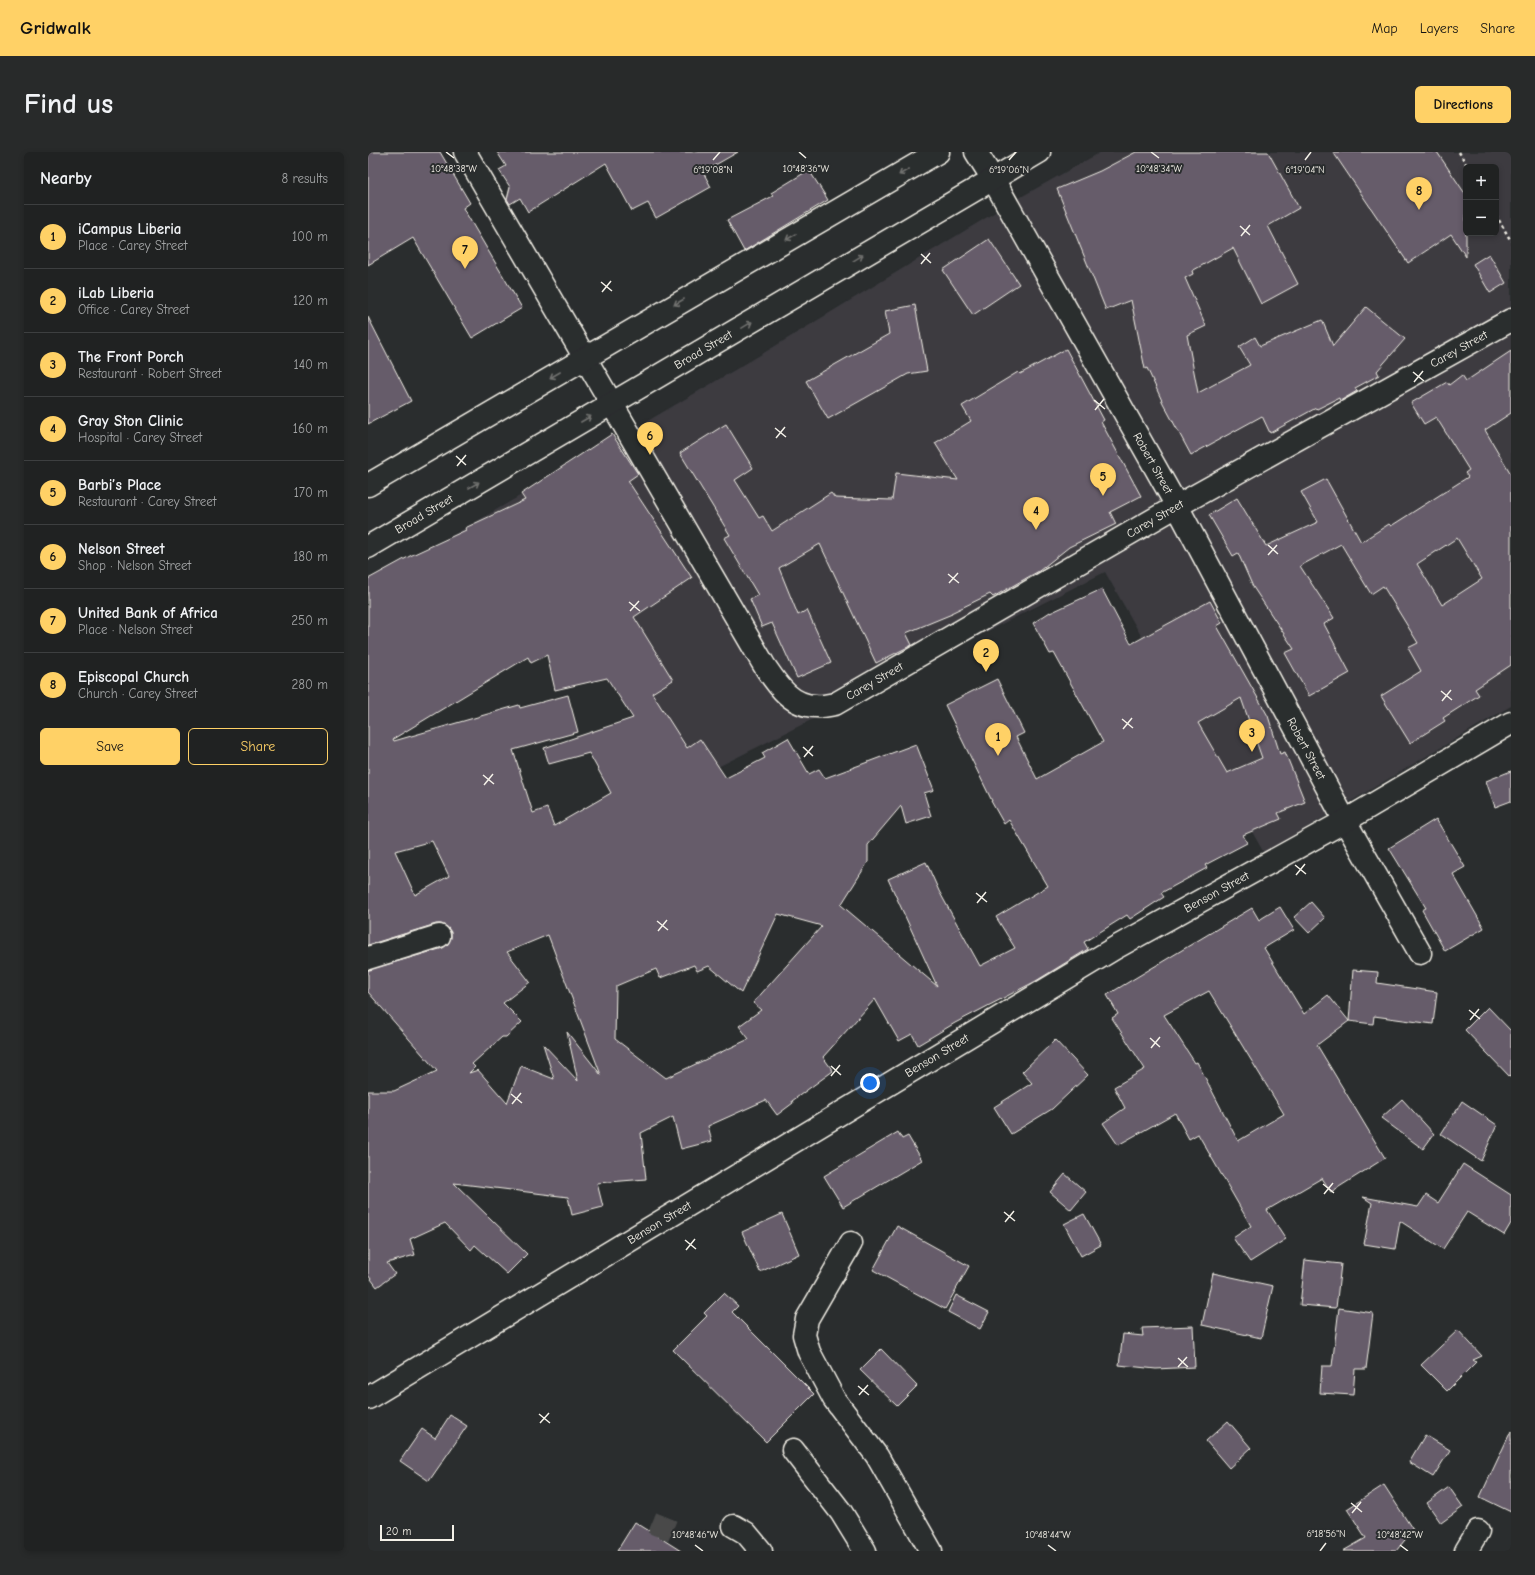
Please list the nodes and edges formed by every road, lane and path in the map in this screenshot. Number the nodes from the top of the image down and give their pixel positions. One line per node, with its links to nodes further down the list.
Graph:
1 (465, 152): 11 (street)
2 (938, 152): 11 (street, one-way to 11)
3 (976, 152): 7 (street, Robert Street)
4 (1038, 152): 7 (street, Broad Street)
5 (1459, 152): 6 (path)
6 (1466, 164)
7 (992, 179): 12 (street, Broad Street, one-way to 7); 14 (street, Robert Street)
8 (1499, 220): 9 (path)
9 (1511, 241)
10 (1511, 320): 14 (street, Carey Street)
11 (584, 357): 12 (street); 13 (street, one-way to 13)
12 (612, 404): 14 (street, Carey Street); 15 (street, Broad Street, one-way to 12)
13 (368, 484)
14 (1177, 506): 17 (street, Robert Street)
15 (368, 547)
16 (1511, 723): 17 (street, Benson Street)
17 (1345, 821): 19 (street, Robert Street); 22 (street, Benson Street)
18 (439, 936): 20 (street)
19 (1420, 953)
20 (368, 958)
21 (851, 1243): 28 (street)
22 (368, 1398)
23 (793, 1450): 27 (street)
24 (734, 1526): 26 (street)
25 (1478, 1531): 29 (street)
26 (761, 1551)
27 (865, 1551)
28 (931, 1551)
29 (1466, 1551)

